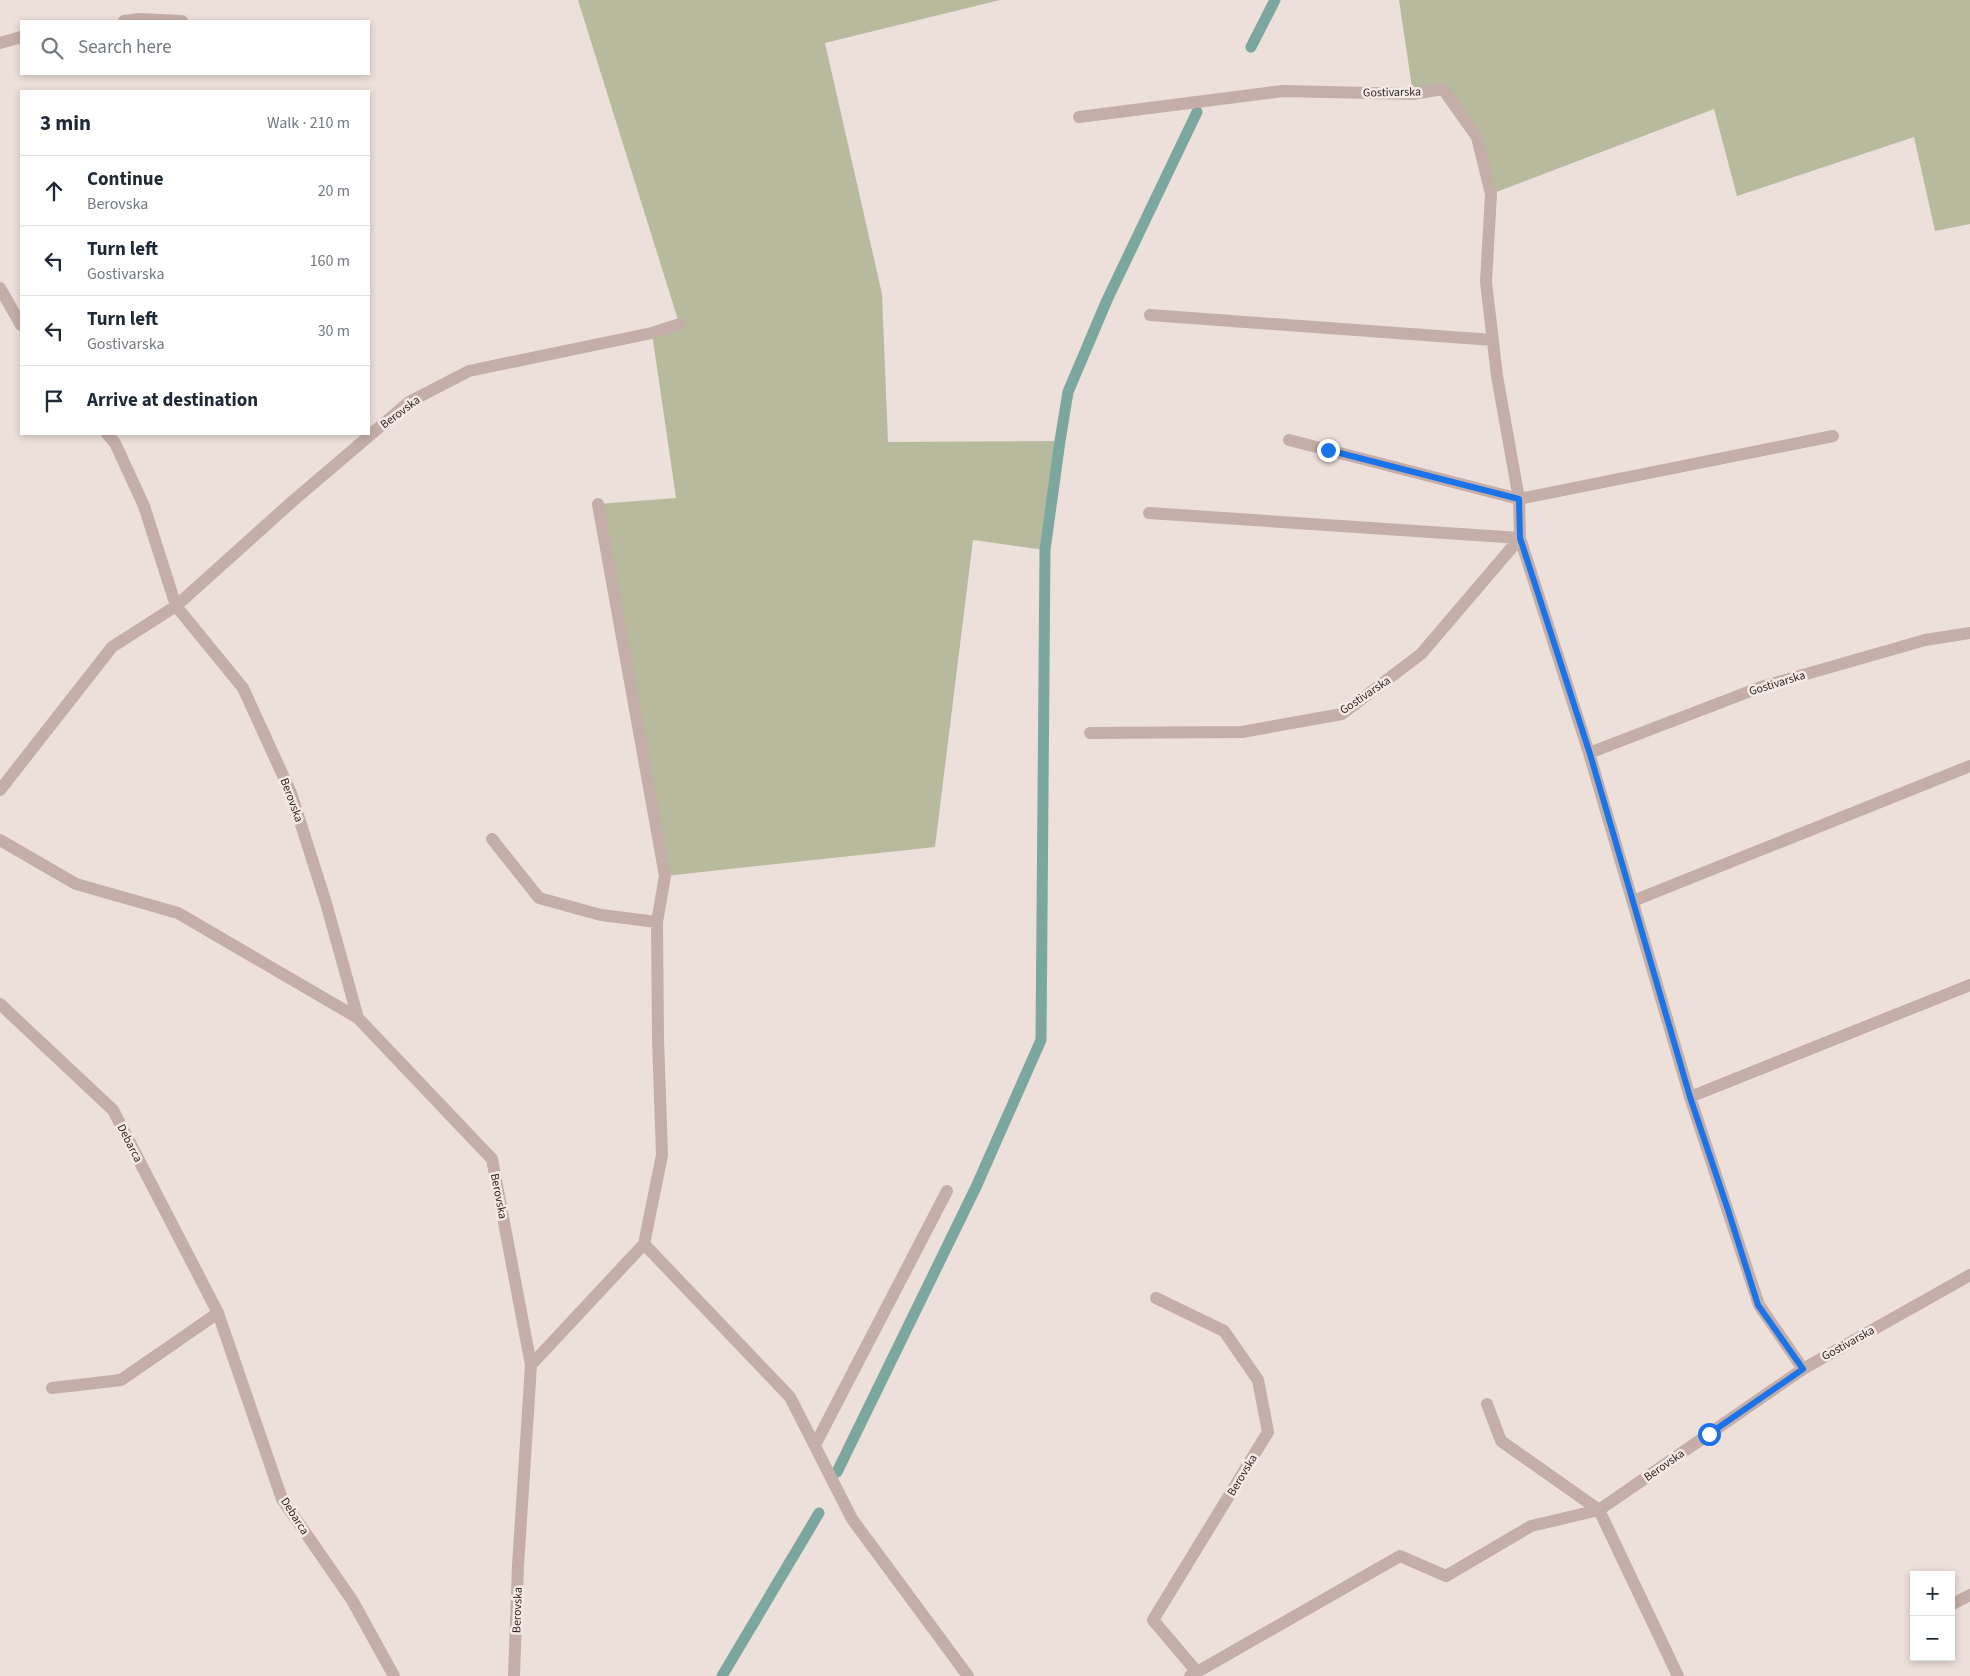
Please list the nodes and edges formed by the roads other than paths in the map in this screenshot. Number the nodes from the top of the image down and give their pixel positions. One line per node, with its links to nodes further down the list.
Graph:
1 (132, 20): 2 (street)
2 (160, 20)
3 (20, 38): 4 (street)
4 (0, 43)
5 (1079, 117): 10 (street, Gostivarska)
6 (0, 288): 8 (street)
7 (1150, 315): 10 (street)
8 (20, 323)
9 (680, 324): 18 (street, Berovska)
10 (1493, 340): 14 (street, Gostivarska)
11 (108, 435): 18 (street, Berovska)
12 (1833, 436): 14 (street)
13 (1289, 440): 14 (street)
14 (1519, 499): 17 (street, Gostivarska)
15 (598, 504): 27 (street)
16 (1148, 513): 17 (street)
17 (1520, 538): 20 (street, Gostivarska); 21 (street, Gostivarska)
18 (176, 606): 23 (street, Berovska); 30 (street, Berovska)
19 (1970, 633): 21 (street, Gostivarska)
20 (1090, 733)
21 (1590, 754): 26 (street, Gostivarska)
22 (1970, 766): 26 (street)
23 (0, 790)
24 (492, 839): 27 (street)
25 (0, 840): 30 (street, Berovska)
26 (1633, 901): 31 (street, Gostivarska)
27 (657, 922): 33 (street)
28 (1970, 985): 31 (street)
29 (0, 1004): 36 (street, Debarca)
30 (358, 1018): 37 (street, Berovska)
31 (1690, 1097): 38 (street, Gostivarska)
32 (947, 1191): 41 (street)
33 (644, 1244): 37 (street); 41 (street)
34 (1970, 1275): 38 (street, Gostivarska)
35 (1156, 1298): 45 (street, Berovska)
36 (218, 1313): 39 (street); 46 (street, Debarca)
37 (531, 1365): 47 (street, Berovska)
38 (1803, 1369): 42 (street, Berovska)
39 (52, 1388)
40 (1487, 1404): 42 (street)
41 (814, 1445): 48 (street)
42 (1599, 1510): 45 (street, Berovska); 49 (street)
43 (1970, 1595): 44 (street)
44 (1955, 1603)
45 (1193, 1674)
46 (394, 1676)
47 (514, 1676)
48 (968, 1676)
49 (1678, 1676)

